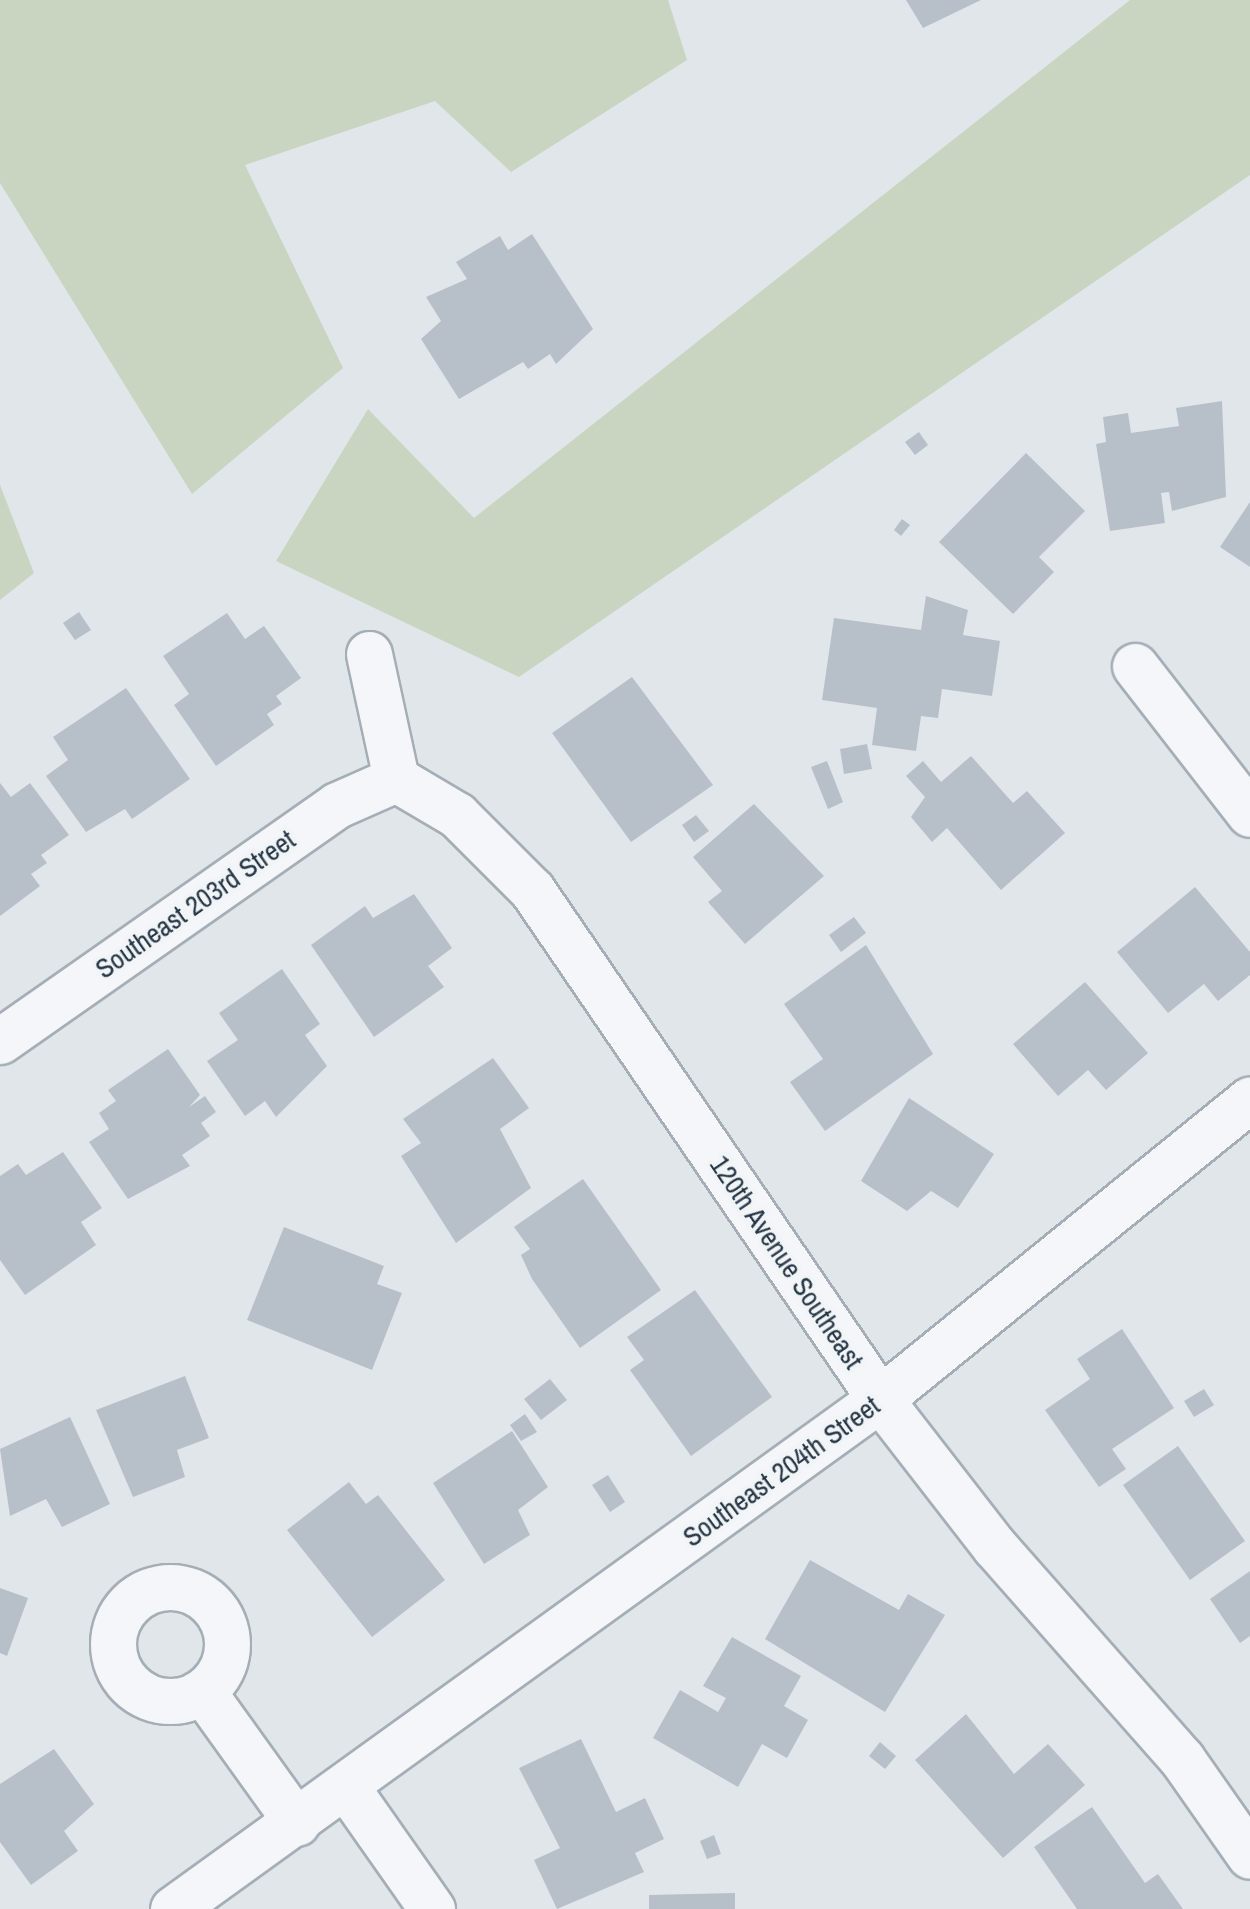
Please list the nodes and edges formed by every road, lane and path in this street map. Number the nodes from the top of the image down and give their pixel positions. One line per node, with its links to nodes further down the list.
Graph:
1 (370, 654): 3 (street)
2 (1135, 666): 4 (street)
3 (396, 779): 5 (street, Southeast 203rd Street); 7 (street, 120th Avenue Southeast)
4 (1250, 814)
5 (0, 1041)
6 (1250, 1099): 7 (street, Southeast 204th Street)
7 (880, 1399): 9 (street, Southeast 204th Street); 11 (street, 120th Avenue Southeast)
8 (203, 1692): 10 (street)
9 (347, 1788): 10 (street, Southeast 204th Street); 13 (street)
10 (297, 1823): 12 (street, Southeast 204th Street)
11 (1250, 1856)
12 (173, 1909)
13 (432, 1909)

